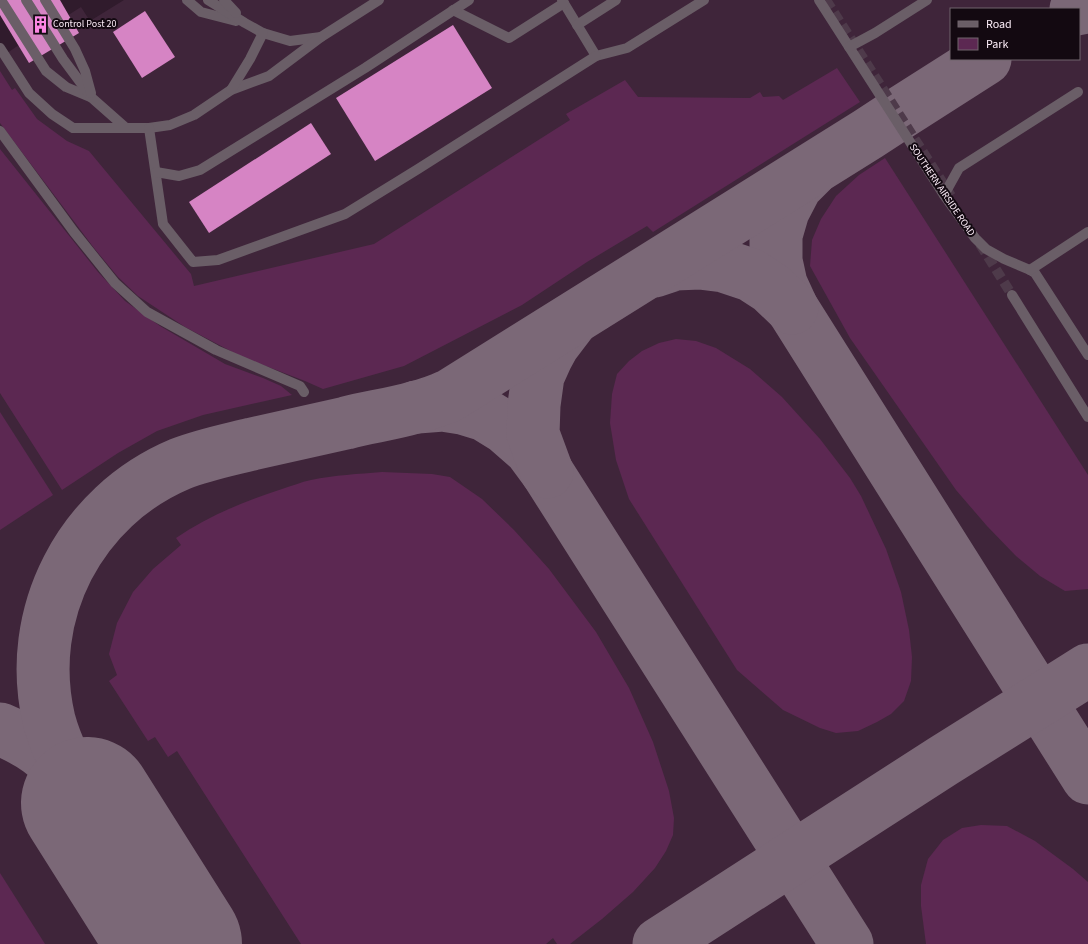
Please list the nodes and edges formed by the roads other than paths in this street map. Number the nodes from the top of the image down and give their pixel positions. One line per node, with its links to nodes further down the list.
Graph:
1 (1, 0): 25 (street)
2 (26, 0): 25 (street)
3 (46, 0): 25 (street)
4 (188, 0): 16 (street)
5 (208, 0): 16 (street)
6 (224, 0): 16 (street)
7 (234, 0): 16 (street)
8 (379, 0): 19 (street)
9 (469, 0): 15 (street)
10 (616, 0): 17 (street)
11 (704, 0): 22 (street)
12 (819, 0): 20 (street, SOUTHERN AIRSIDE ROAD)
13 (927, 0): 20 (street)
14 (563, 2): 15 (street); 17 (street)
15 (453, 10): 29 (street)
16 (245, 23): 18 (street)
17 (577, 25): 22 (street)
18 (264, 33): 19 (street); 23 (street)
19 (321, 37): 23 (street)
20 (849, 46): 30 (street, SOUTHERN AIRSIDE ROAD)
21 (0, 48): 26 (street)
22 (596, 56): 29 (street)
23 (231, 90): 27 (street)
24 (1078, 92): 30 (street)
25 (92, 98): 26 (street)
26 (126, 128): 27 (street)
27 (149, 128): 29 (street)
28 (0, 131): 35 (street)
29 (156, 172)
30 (944, 195): 32 (street, SOUTHERN AIRSIDE ROAD)
31 (1088, 232): 32 (street)
32 (1030, 270): 34 (street, SOUTHERN AIRSIDE ROAD)
33 (1012, 295): 36 (street)
34 (1088, 355)
35 (304, 392)
36 (1088, 417)

